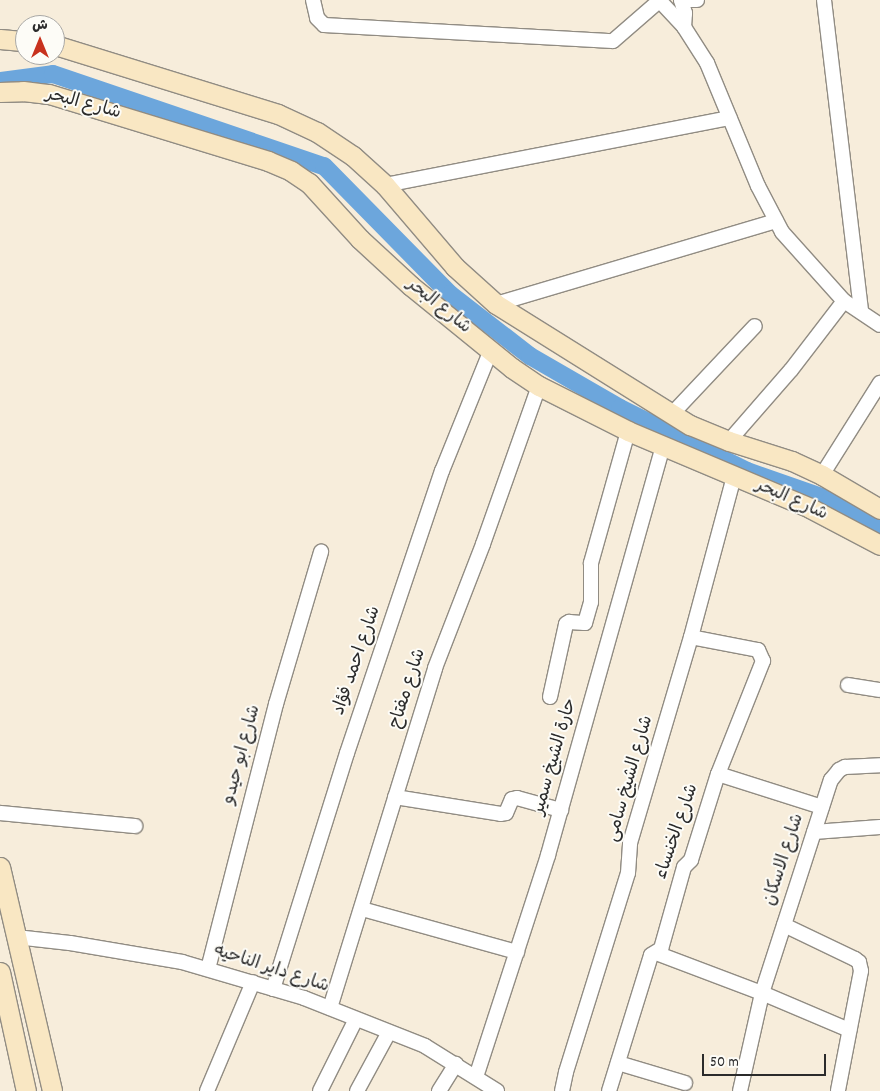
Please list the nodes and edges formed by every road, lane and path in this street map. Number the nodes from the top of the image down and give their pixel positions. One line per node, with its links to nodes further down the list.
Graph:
1 (313, 0): 2 (street)
2 (659, 0): 6 (street)
3 (681, 0): 4 (street); 6 (street)
4 (697, 0)
5 (824, 0): 16 (street)
6 (684, 27): 11 (street)
7 (0, 39): 8 (street)
8 (15, 40)
9 (65, 48): 12 (street, شارع البحر)
10 (0, 92): 19 (street, شارع البحر)
11 (730, 118): 12 (street); 13 (street)
12 (384, 185): 15 (street, شارع البحر)
13 (776, 221): 14 (street); 15 (street)
14 (844, 301): 16 (street); 24 (street)
15 (496, 304): 22 (street, شارع البحر)
16 (861, 312): 17 (street)
17 (880, 325)
18 (755, 326): 22 (street)
19 (492, 350): 21 (street, شارع البحر); 54 (street, شارع احمد فؤاد)
20 (880, 383): 26 (street)
21 (539, 386): 23 (street, شارع البحر); 37 (street, شارع مفتاح)
22 (671, 415): 24 (street, شارع البحر)
23 (628, 431): 25 (street, شارع البحر); 34 (street)
24 (729, 441): 26 (street, شارع البحر)
25 (662, 445): 27 (street, شارع البحر); 39 (street, حارة الشيخ سمير)
26 (822, 475): 28 (street, شارع البحر)
27 (734, 477): 28 (street, شارع البحر); 31 (street, شارع الشيخ سامى)
28 (864, 514): 29 (street, شارع البحر)
29 (880, 545)
30 (321, 552): 51 (street, شارع ابو حيدو)
31 (691, 637): 36 (street, شارع الخنساء); 71 (street, شارع الشيخ سامى)
32 (848, 685): 33 (street)
33 (880, 690)
34 (550, 697)
35 (880, 765): 38 (street, شارع الاسكان)
36 (718, 774): 38 (street); 50 (street, شارع الخنساء)
37 (395, 797): 39 (street); 46 (street, شارع مفتاح)
38 (822, 807): 43 (street, شارع الاسكان)
39 (561, 810): 49 (street, حارة الشيخ سمير)
40 (0, 813): 41 (street)
41 (135, 826)
42 (880, 827): 43 (street)
43 (814, 832): 47 (street, شارع الاسكان)
44 (0, 867): 45 (street)
45 (5, 909): 48 (street)
46 (362, 909): 49 (street); 56 (street, شارع مفتاح)
47 (784, 925): 55 (street, شارع الاسكان); 58 (street, شارع الاسكان)
48 (16, 937): 51 (street, شارع داير الناحيه); 65 (street)
49 (517, 952): 62 (street, حارة الشيخ سمير)
50 (656, 953): 55 (street); 60 (street, شارع الخنساء)
51 (208, 968): 53 (street, شارع داير الناحيه)
52 (0, 972): 64 (street)
53 (253, 982): 54 (street, شارع داير الناحيه); 66 (street)
54 (273, 988): 56 (street, شارع داير الناحيه)
55 (762, 993): 58 (street); 73 (street, شارع الاسكان)
56 (330, 1008): 57 (street, شارع داير الناحيه)
57 (356, 1019): 59 (street, شارع داير الناحيه); 67 (street)
58 (849, 1030): 74 (street, شارع الاسكان)
59 (389, 1032): 61 (street, شارع داير الناحيه); 68 (street)
60 (618, 1063): 63 (street); 72 (street, شارع الخنساء)
61 (456, 1064): 62 (street, شارع داير الناحيه); 69 (street)
62 (476, 1077): 70 (street, شارع داير الناحيه)
63 (685, 1083)
64 (26, 1091)
65 (52, 1091)
66 (207, 1091)
67 (320, 1091)
68 (356, 1091)
69 (439, 1091)
70 (497, 1091)
71 (562, 1091)
72 (610, 1091)
73 (740, 1091)
74 (838, 1091)

